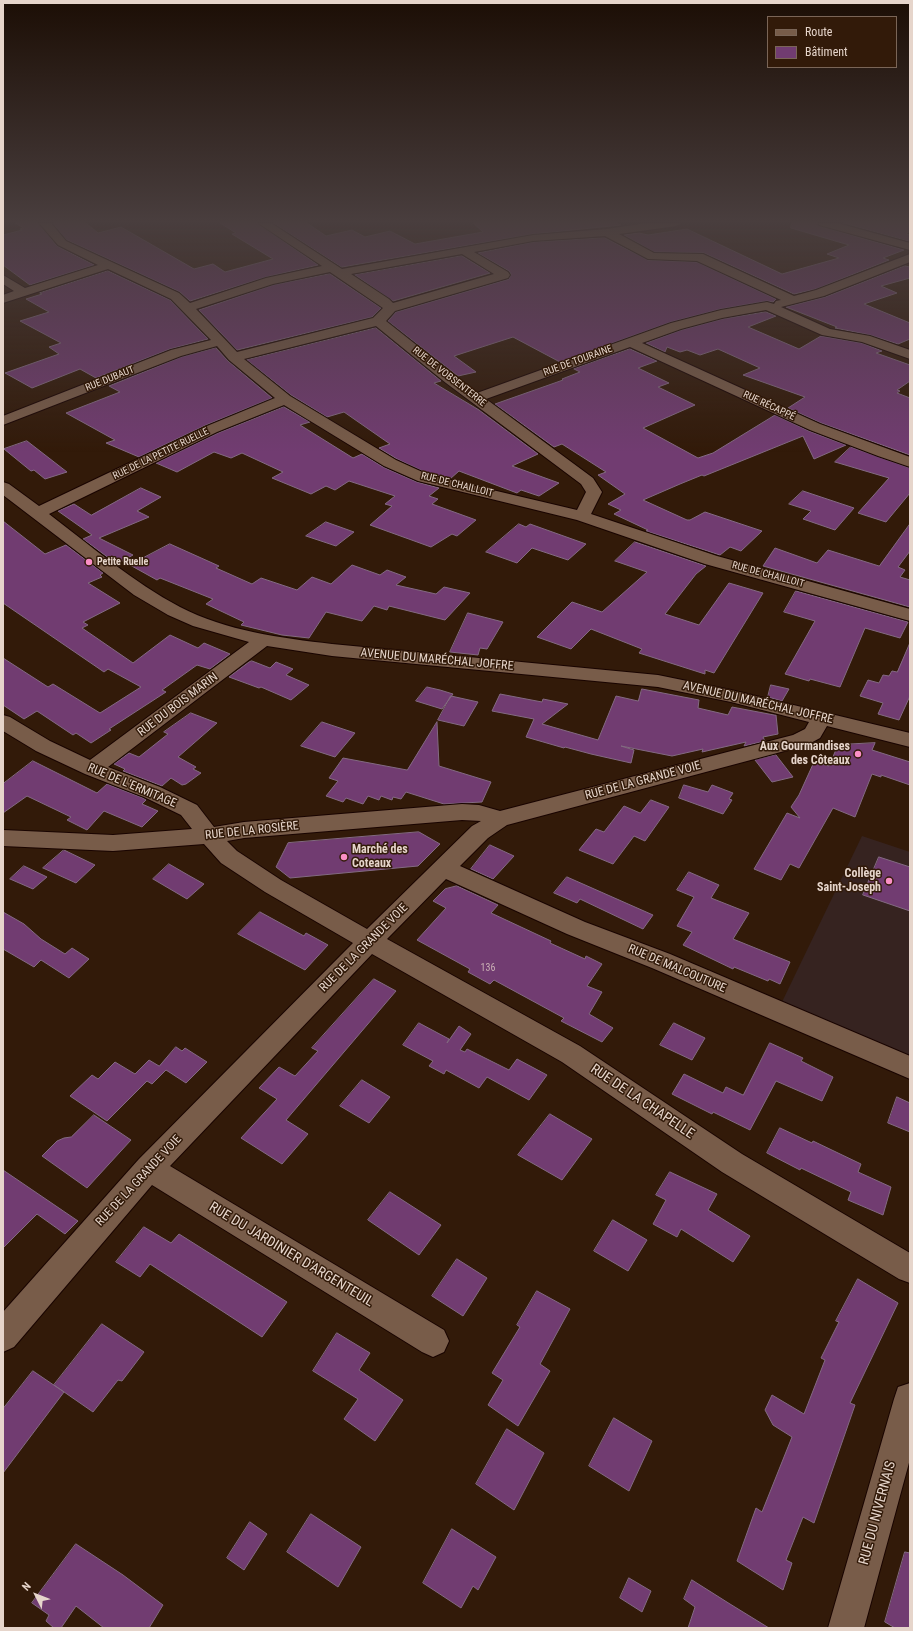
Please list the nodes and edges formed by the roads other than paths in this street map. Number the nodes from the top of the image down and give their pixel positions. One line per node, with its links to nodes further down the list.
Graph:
1 (178, 299): 9 (street, RUE DE CHAILLOIT)
2 (215, 299): 9 (street)
3 (380, 299): 10 (street)
4 (421, 299): 10 (street)
5 (790, 299): 7 (street)
6 (800, 299): 7 (street, RUE DE TOURAINE)
7 (794, 301): 8 (street, RUE DE TOURAINE)
8 (767, 306): 13 (street, RUE DE TOURAINE); 14 (street)
9 (188, 308): 12 (street, RUE DE CHAILLOIT)
10 (390, 308): 11 (street)
11 (378, 321): 15 (street); 16 (street, RUE DE VOBSENTERRE)
12 (218, 342): 15 (street, RUE DE CHAILLOIT); 18 (street, RUE DUBAUT)
13 (630, 342): 16 (street, RUE DE TOURAINE); 19 (street, RUE RÉCAPPÉ)
14 (910, 355)
15 (234, 357): 17 (street, RUE DE CHAILLOIT)
16 (476, 398): 22 (street, RUE DE VOBSENTERRE)
17 (285, 399): 21 (street, RUE DE LA PETITE RUELLE); 22 (street, RUE DE CHAILLOIT)
18 (3, 421)
19 (910, 462)
20 (3, 487): 21 (street, AVENUE DU MARÉCHAL JOFFRE)
21 (38, 513): 24 (street, AVENUE DU MARÉCHAL JOFFRE)
22 (582, 516): 23 (street, RUE DE CHAILLOIT)
23 (910, 615)
24 (263, 640): 25 (street, AVENUE DU MARÉCHAL JOFFRE); 28 (street, RUE DU BOIS MARIN)
25 (821, 718): 27 (street, AVENUE DU MARÉCHAL JOFFRE); 29 (street, RUE DE LA GRANDE VOIE)
26 (3, 722): 28 (street, RUE DE L'ERMITAGE)
27 (910, 740)
28 (92, 769): 30 (street, RUE DE L'ERMITAGE)
29 (500, 819): 30 (street, RUE DE LA ROSIÈRE); 32 (street, RUE DE LA GRANDE VOIE)
30 (209, 836): 31 (street, RUE DE LA ROSIÈRE); 33 (street, RUE DE L'ERMITAGE)
31 (3, 838)
32 (445, 869): 33 (street, RUE DE LA GRANDE VOIE); 34 (street, RUE DE MALCOUTURE)
33 (370, 941): 35 (street, RUE DE LA GRANDE VOIE); 36 (street, RUE DE LA CHAPELLE)
34 (910, 1068)
35 (149, 1168): 37 (street, RUE DE LA GRANDE VOIE); 38 (street, RUE DU JARDINIER D'ARGENTEUIL)
36 (910, 1270)
37 (3, 1336)
38 (433, 1341)
39 (910, 1399): 40 (street, RUE DU NIVERNAIS)
40 (846, 1628)

